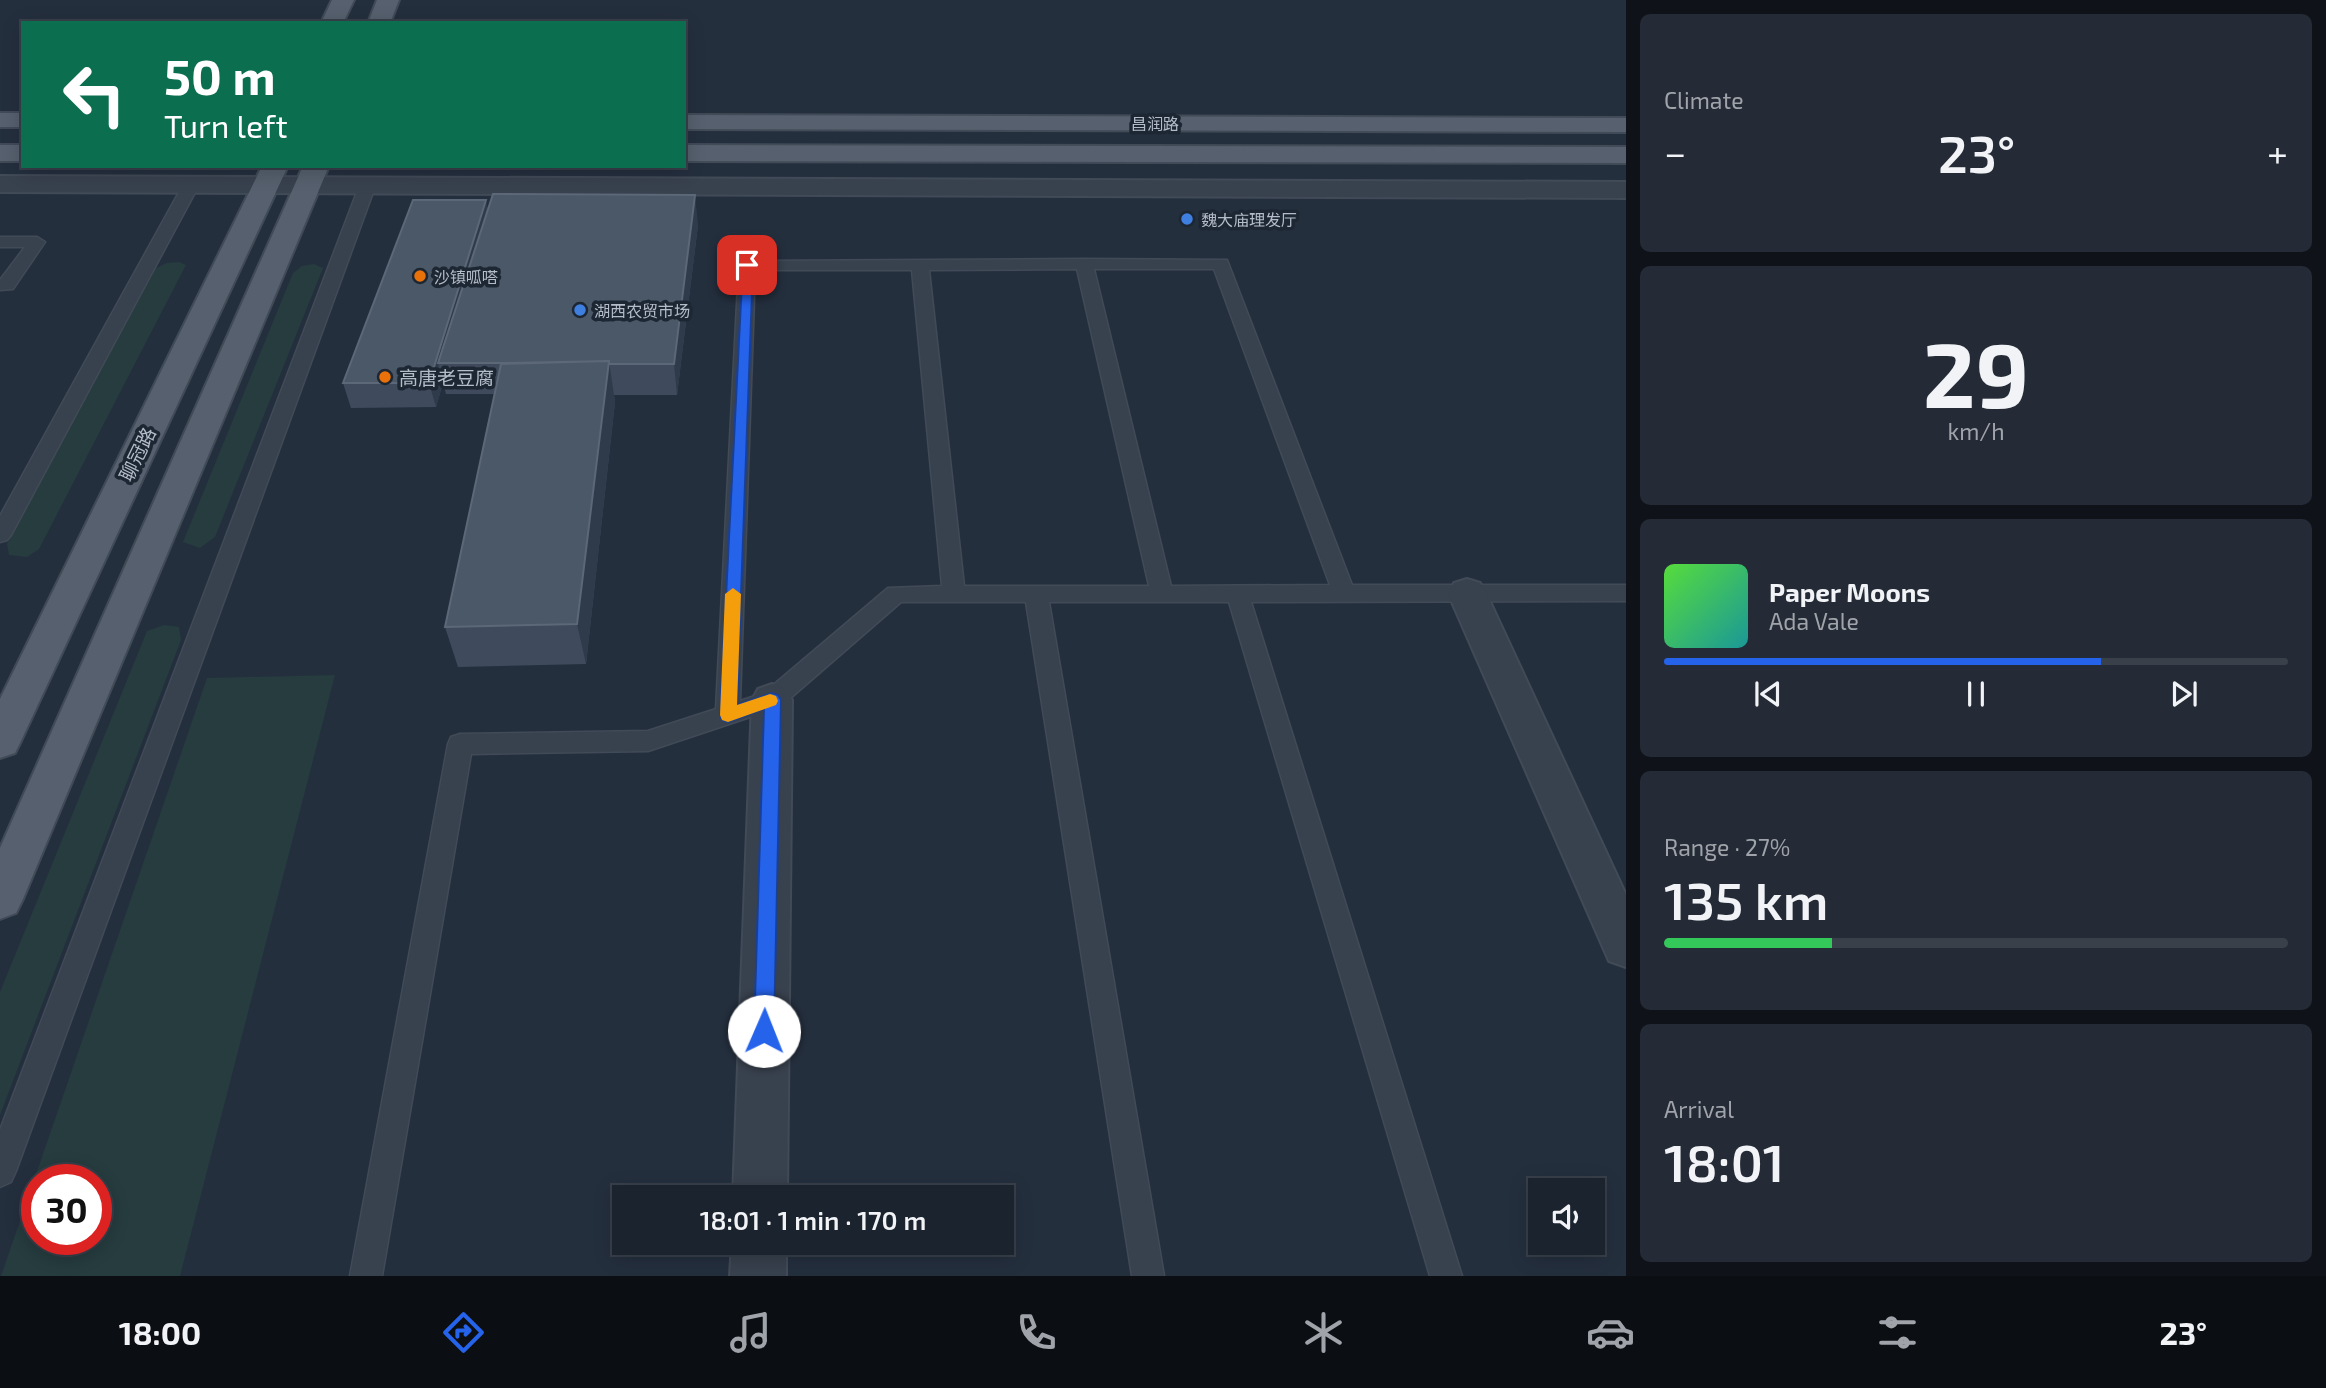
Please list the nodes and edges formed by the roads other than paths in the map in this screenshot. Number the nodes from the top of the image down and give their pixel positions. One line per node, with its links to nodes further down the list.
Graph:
1 (343, 0): 3 (main road)
2 (388, 0): 4 (main road)
3 (333, 21)
4 (380, 21)
5 (0, 120): 6 (main road)
6 (21, 120)
7 (686, 122): 8 (main road, 昌润路)
8 (1626, 125)
9 (0, 153): 10 (main road)
10 (21, 153)
11 (686, 153): 12 (main road, 昌润路)
12 (1626, 155)
13 (271, 175): 14 (street); 16 (street); 33 (main road, 聊冠路)
14 (311, 175): 17 (street); 34 (main road)
15 (0, 184): 16 (street)
16 (191, 184): 23 (lane)
17 (368, 184): 18 (street); 36 (lane)
18 (1626, 190)
19 (0, 242): 22 (lane)
20 (920, 264): 21 (lane); 30 (lane); 32 (lane)
21 (1084, 264): 25 (lane); 27 (lane)
22 (0, 285)
23 (0, 536)
24 (1036, 593): 25 (lane); 30 (lane); 41 (lane)
25 (1162, 593): 26 (lane)
26 (1237, 593): 27 (lane); 42 (lane)
27 (1344, 593): 28 (lane)
28 (1467, 593): 29 (lane); 35 (street)
29 (1626, 593)
30 (954, 594): 31 (lane)
31 (772, 700): 32 (lane); 37 (street)
32 (728, 715): 39 (lane)
33 (0, 741)
34 (0, 900)
35 (1626, 946)
36 (0, 1171)
37 (760, 1185)
38 (759, 1255): 40 (street)
39 (366, 1276)
40 (758, 1276)
41 (1148, 1276)
42 (1446, 1276)

